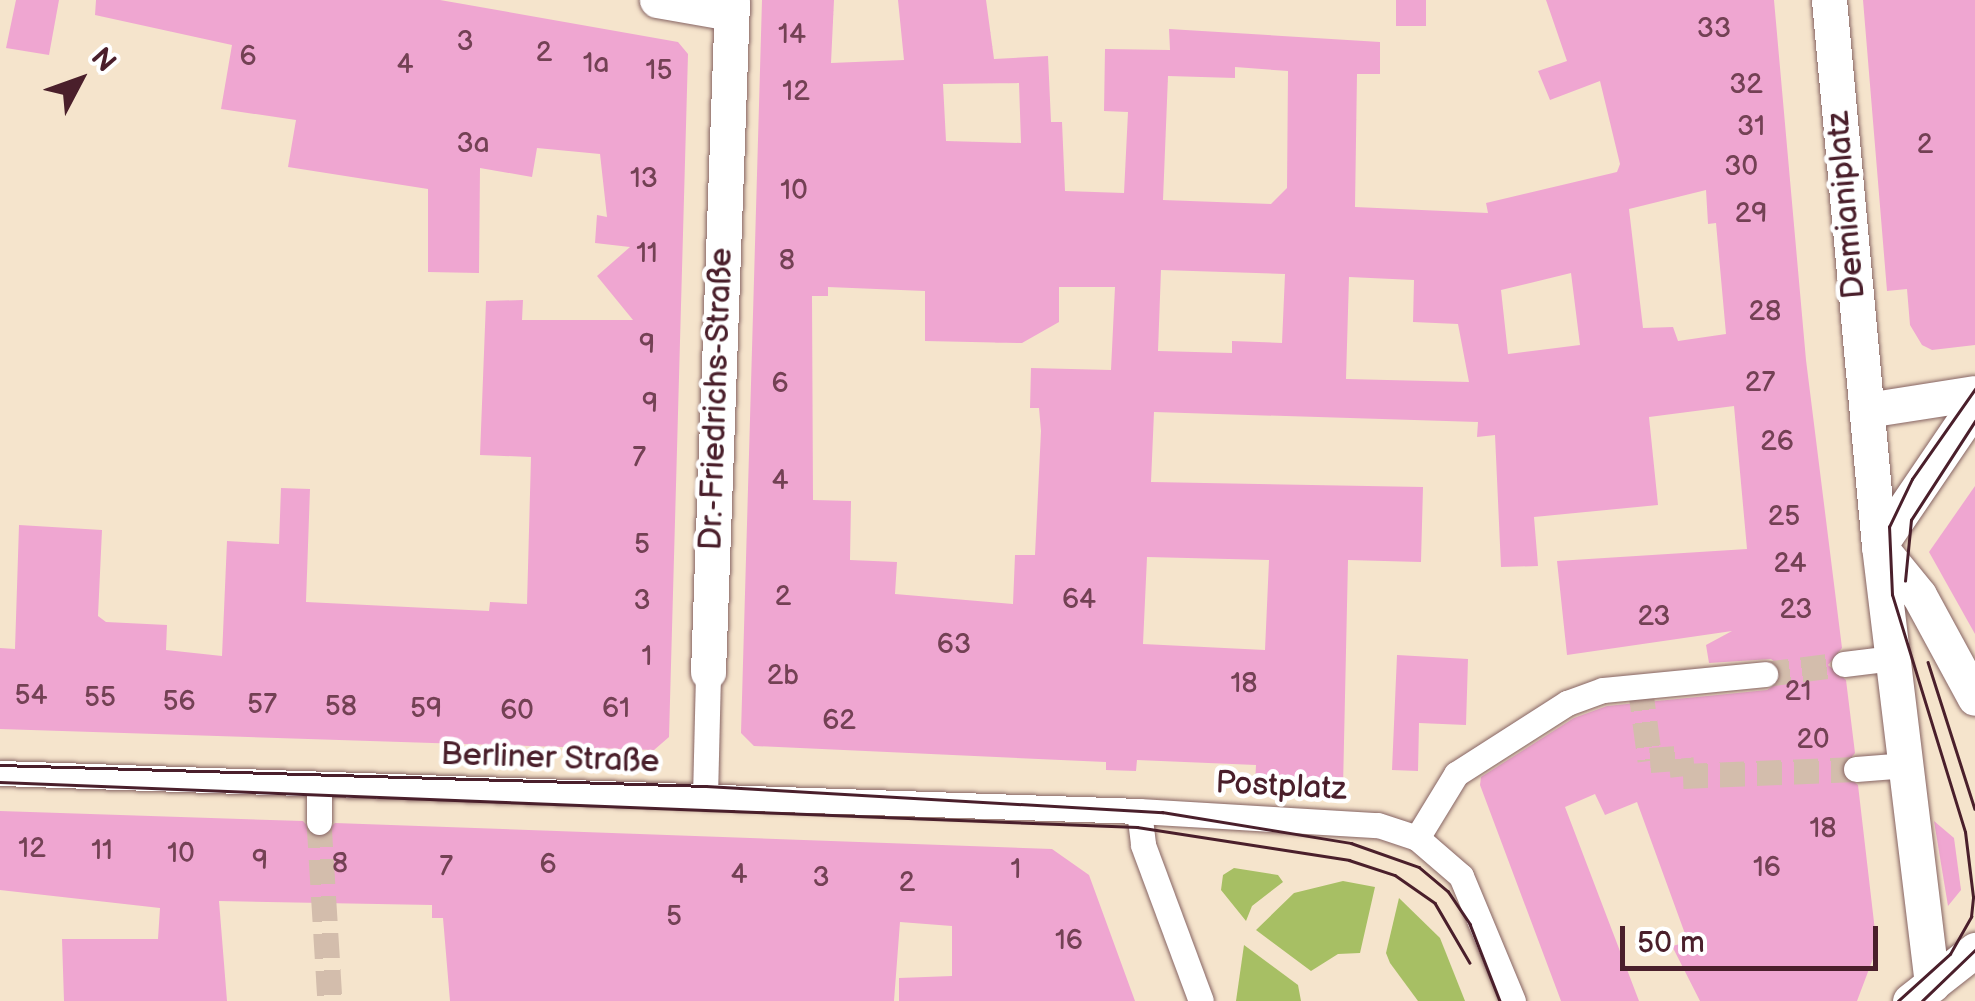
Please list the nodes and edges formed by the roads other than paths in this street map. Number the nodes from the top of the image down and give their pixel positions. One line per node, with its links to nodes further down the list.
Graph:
1 (657, 0): 3 (street)
2 (1829, 0): 6 (street, Demianiplatz)
3 (732, 6): 10 (street, Dr.-Friedrichs-Straße)
4 (1975, 393): 6 (street)
5 (1975, 405): 7 (street)
6 (1867, 410): 7 (street, Demianiplatz)
7 (1878, 546): 8 (street, Demianiplatz); 12 (street)
8 (1893, 658): 9 (street); 13 (street, Demianiplatz)
9 (1844, 664)
10 (708, 672): 17 (street, Dr.-Friedrichs-Straße)
11 (1765, 674): 21 (street)
12 (1975, 698)
13 (1907, 765): 14 (street); 23 (street, Demianiplatz)
14 (1856, 769)
15 (0, 773): 16 (street, Berliner Straße)
16 (319, 784): 17 (street, Berliner Straße); 20 (street)
17 (705, 797): 18 (street, Berliner Straße)
18 (1098, 811): 19 (street, Postplatz)
19 (1139, 811): 21 (street, Postplatz); 24 (street)
20 (319, 822)
21 (1417, 838): 25 (street, Postplatz)
22 (1975, 950): 23 (street, Demianiplatz)
23 (1921, 993)
24 (1201, 1001)
25 (1512, 1001)

